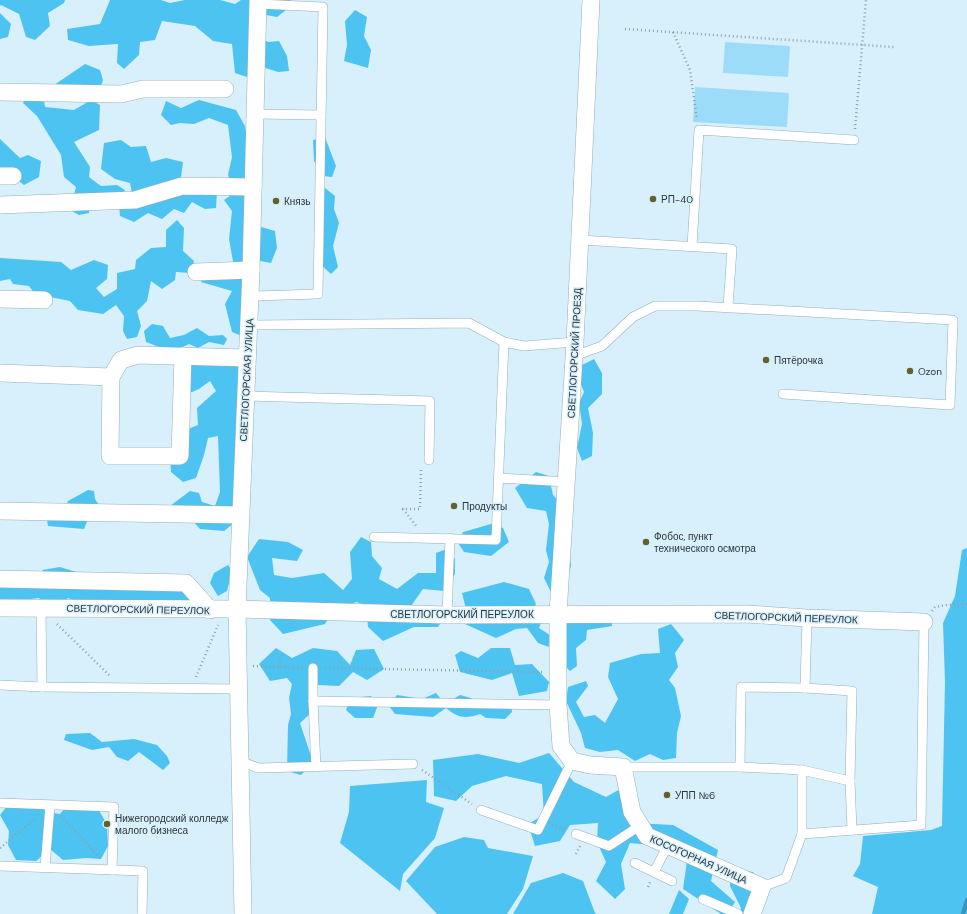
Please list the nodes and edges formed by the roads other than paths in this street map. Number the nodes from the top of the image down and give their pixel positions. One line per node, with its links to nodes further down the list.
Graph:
1 (591, 0): 10 (street, СВЕТЛОГОРСКИЙ ПРОЕЗД)
2 (258, 2): 5 (street, СВЕТЛОГОРСКАЯ УЛИЦА); 6 (lane)
3 (225, 89): 4 (street)
4 (0, 92)
5 (255, 114): 6 (lane); 8 (street, СВЕТЛОГОРСКАЯ УЛИЦА)
6 (321, 115): 14 (lane)
7 (854, 140): 11 (lane)
8 (253, 187): 9 (street); 12 (street, СВЕТЛОГОРСКАЯ УЛИЦА)
9 (0, 205)
10 (580, 240): 11 (lane); 20 (street, СВЕТЛОГОРСКИЙ ПРОЕЗД)
11 (692, 246): 17 (lane)
12 (251, 270): 13 (street); 14 (street, СВЕТЛОГОРСКАЯ УЛИЦА)
13 (196, 272)
14 (250, 296): 18 (street, СВЕТЛОГОРСКАЯ УЛИЦА)
15 (0, 299): 16 (street)
16 (44, 300)
17 (728, 307): 20 (lane); 25 (lane)
18 (249, 325): 19 (lane); 22 (street, СВЕТЛОГОРСКАЯ УЛИЦА)
19 (504, 342): 20 (lane); 28 (lane)
20 (574, 349): 29 (street, СВЕТЛОГОРСКИЙ ПРОЕЗД)
21 (183, 356): 22 (street); 24 (street); 24 (street)
22 (247, 358): 26 (street, СВЕТЛОГОРСКАЯ УЛИЦА)
23 (0, 372): 24 (street)
24 (111, 377)
25 (783, 394)
26 (246, 396): 27 (lane); 31 (street, СВЕТЛОГОРСКАЯ УЛИЦА)
27 (429, 460)
28 (499, 478): 29 (lane); 33 (lane)
29 (567, 482): 38 (street, СВЕТЛОГОРСКИЙ ПРОЕЗД)
30 (0, 511): 31 (street)
31 (240, 515): 37 (street, СВЕТЛОГОРСКАЯ УЛИЦА)
32 (374, 536): 33 (lane)
33 (450, 538): 39 (lane)
34 (0, 579): 37 (street)
35 (0, 608): 36 (street, СВЕТЛОГОРСКИЙ ПЕРЕУЛОК)
36 (41, 608): 37 (street, СВЕТЛОГОРСКИЙ ПЕРЕУЛОК); 44 (lane)
37 (224, 609): 39 (street, СВЕТЛОГОРСКИЙ ПЕРЕУЛОК); 46 (street, СВЕТЛОГОРСКАЯ УЛИЦА)
38 (558, 614): 39 (street, СВЕТЛОГОРСКИЙ ПЕРЕУЛОК); 40 (street, СВЕТЛОГОРСКИЙ ПЕРЕУЛОК); 48 (street, СВЕТЛОГОРСКИЙ ПРОЕЗД)
39 (447, 615)
40 (807, 618): 41 (street, СВЕТЛОГОРСКИЙ ПЕРЕУЛОК); 45 (lane)
41 (924, 622): 61 (lane)
42 (313, 668): 47 (lane)
43 (0, 685): 44 (lane)
44 (42, 687): 46 (lane)
45 (805, 688): 54 (lane); 56 (lane)
46 (239, 689): 50 (street, СВЕТЛОГОРСКАЯ УЛИЦА)
47 (313, 701): 48 (lane); 52 (lane)
48 (558, 706): 49 (street)
49 (572, 760): 53 (street); 59 (lane)
50 (240, 761): 52 (lane); 74 (street, СВЕТЛОГОРСКАЯ УЛИЦА)
51 (413, 764): 52 (lane)
52 (316, 767)
53 (623, 767): 54 (lane); 60 (street, КОСОГОРНАЯ УЛИЦА)
54 (740, 767): 55 (lane)
55 (802, 770): 56 (lane); 63 (lane)
56 (850, 781): 61 (lane)
57 (0, 803): 58 (lane)
58 (50, 806): 67 (lane); 68 (lane)
59 (481, 810)
60 (641, 825): 62 (lane); 64 (street, КОСОГОРНАЯ УЛИЦА)
61 (852, 830): 63 (lane)
62 (576, 834)
63 (802, 834): 71 (lane)
64 (668, 845): 69 (lane); 71 (street, КОСОГОРНАЯ УЛИЦА)
65 (635, 863): 69 (lane)
66 (0, 866): 67 (lane)
67 (45, 867): 68 (lane)
68 (112, 870): 73 (lane)
69 (654, 872): 70 (lane)
70 (672, 881)
71 (762, 887): 76 (street)
72 (703, 899): 75 (lane)
73 (142, 914)
74 (243, 914)
75 (738, 914)
76 (752, 914)

